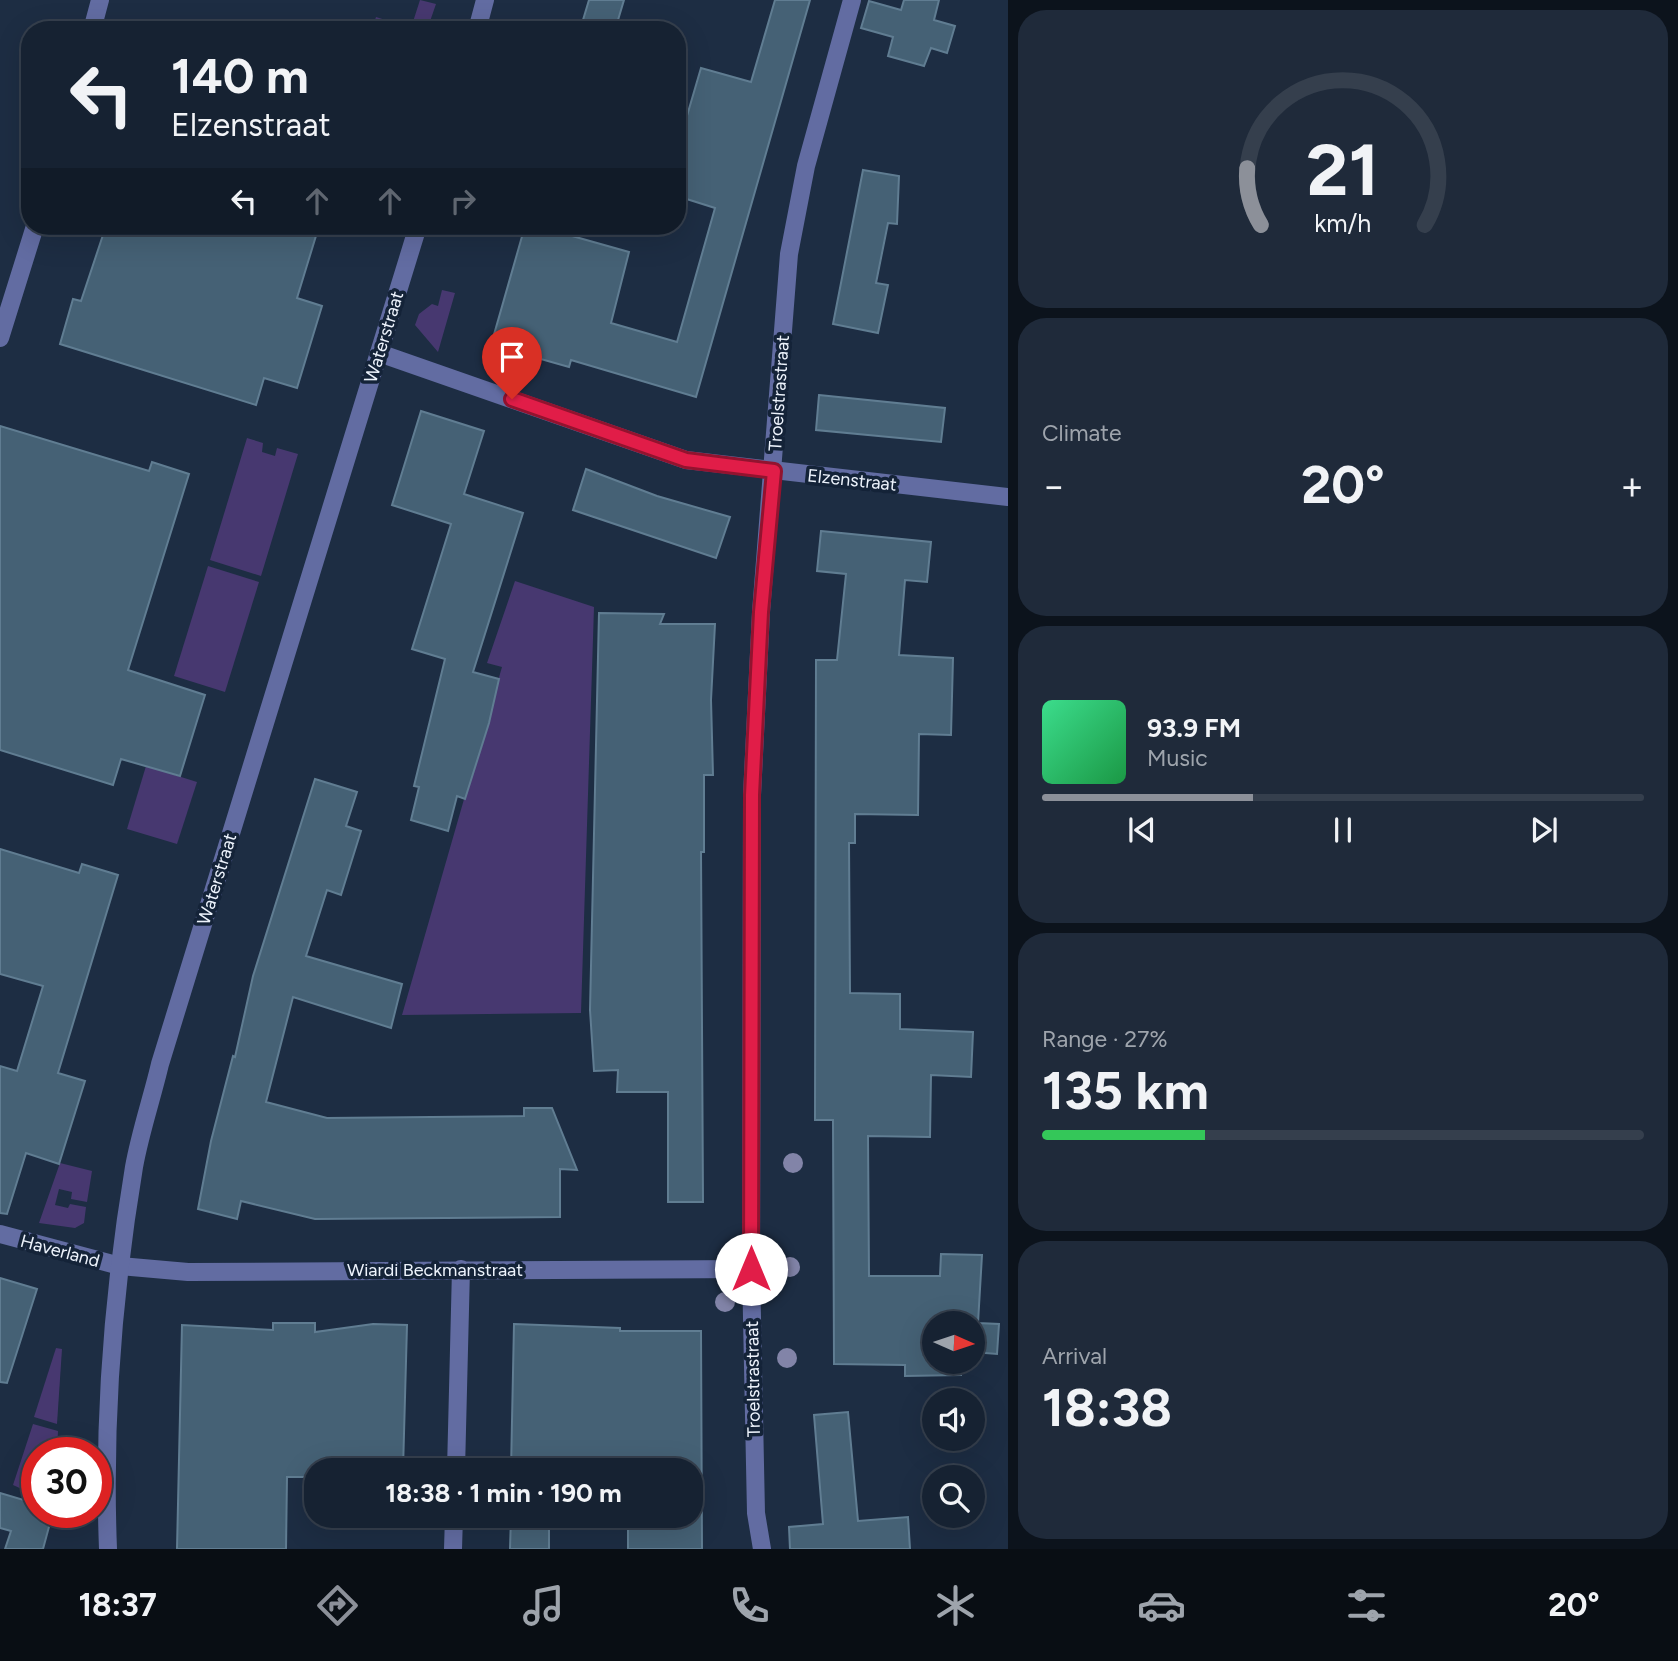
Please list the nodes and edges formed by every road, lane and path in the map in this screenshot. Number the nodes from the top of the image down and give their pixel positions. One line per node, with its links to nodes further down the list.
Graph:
1 (100, 0): 4 (street)
2 (485, 0): 5 (street)
3 (852, 0): 10 (street, Troelstrastraat)
4 (94, 21)
5 (479, 21)
6 (32, 235): 8 (street)
7 (415, 235): 9 (street, Waterstraat)
8 (0, 338)
9 (379, 353): 10 (street, Elzenstraat); 13 (street, Waterstraat)
10 (774, 471): 11 (street, Elzenstraat); 15 (street, Troelstrastraat)
11 (1008, 497)
12 (0, 1234): 13 (street, Haverland)
13 (120, 1266): 14 (street, Wiardi Beckmanstraat); 18 (street, Waterstraat)
14 (461, 1269): 15 (street, Wiardi Beckmanstraat); 16 (street)
15 (751, 1269): 20 (street, Troelstrastraat)
16 (456, 1458)
17 (454, 1528): 19 (street)
18 (108, 1549)
19 (453, 1549)
20 (762, 1549)

